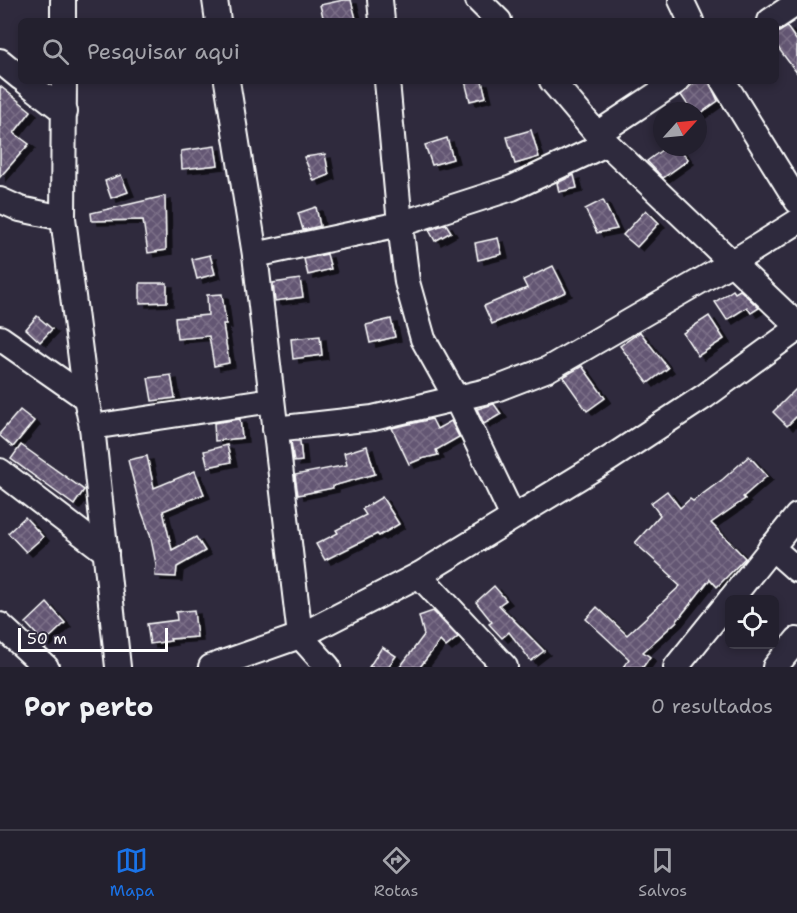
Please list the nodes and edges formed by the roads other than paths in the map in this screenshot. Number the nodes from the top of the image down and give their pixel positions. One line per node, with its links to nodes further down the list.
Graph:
1 (63, 0): 7 (street)
2 (215, 0): 8 (street)
3 (380, 0): 9 (street)
4 (478, 0): 10 (street)
5 (681, 0): 11 (street)
6 (797, 3): 12 (street)
7 (63, 18)
8 (218, 18)
9 (382, 18)
10 (497, 18)
11 (690, 18)
12 (774, 18)
13 (0, 61): 14 (street)
14 (18, 76)
15 (29, 84): 22 (street)
16 (64, 84): 22 (street)
17 (227, 84): 29 (street)
18 (387, 84): 28 (street)
19 (555, 84): 23 (street)
20 (673, 84): 23 (street)
21 (725, 84): 25 (street)
22 (65, 112): 26 (street)
23 (601, 139): 28 (street); 30 (street)
24 (0, 200): 26 (street)
25 (797, 201)
26 (63, 218): 34 (street)
27 (797, 222): 30 (street)
28 (400, 224): 29 (street); 35 (street)
29 (255, 255): 36 (street)
30 (733, 262): 31 (street); 35 (street)
31 (797, 325)
32 (797, 329): 41 (street)
33 (0, 338): 34 (street)
34 (86, 398): 37 (street)
35 (456, 398): 38 (street); 41 (street)
36 (272, 400): 37 (street); 38 (street)
37 (92, 428): 43 (street)
38 (275, 429): 49 (street)
39 (0, 471): 43 (street)
40 (797, 516): 42 (street)
41 (513, 517): 45 (street)
42 (771, 547): 44 (street); 46 (street)
43 (106, 552): 52 (street)
44 (797, 570)
45 (419, 575): 49 (street); 55 (street)
46 (734, 595)
47 (725, 606): 56 (street)
48 (0, 625): 51 (street)
49 (300, 636): 53 (street); 54 (street)
50 (797, 640): 57 (street)
51 (46, 667)
52 (118, 667)
53 (211, 667)
54 (328, 667)
55 (505, 667)
56 (676, 667)
57 (775, 667)

